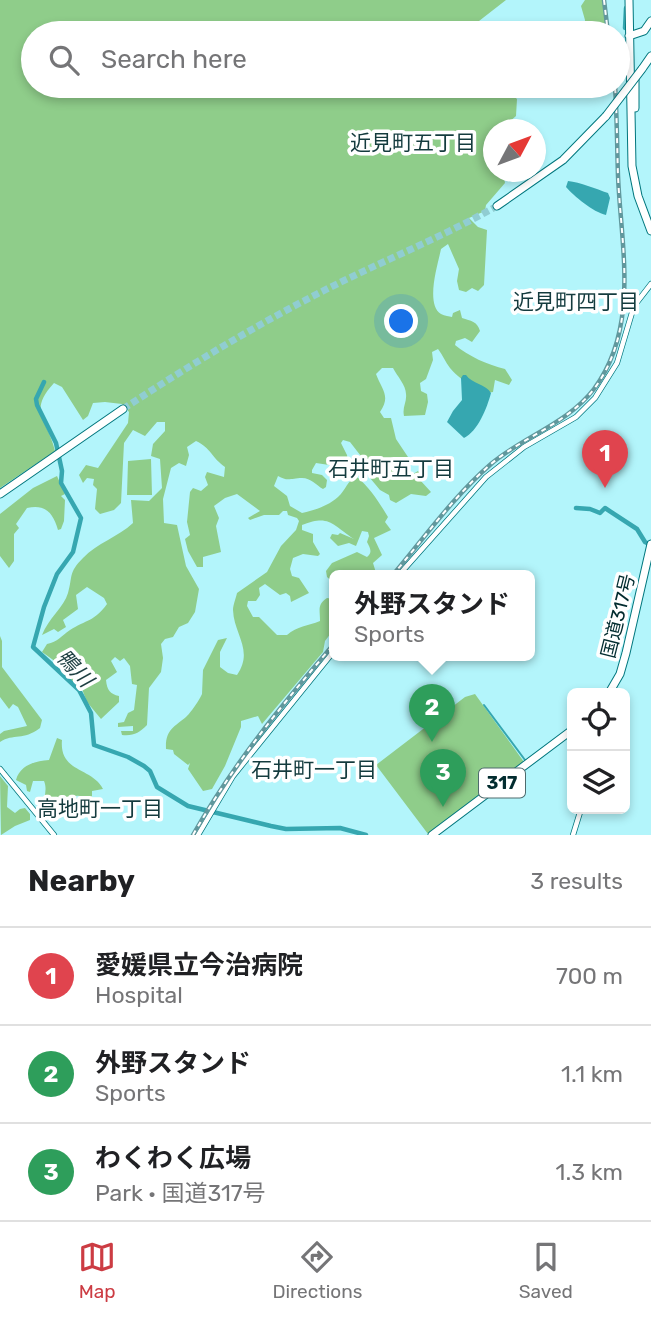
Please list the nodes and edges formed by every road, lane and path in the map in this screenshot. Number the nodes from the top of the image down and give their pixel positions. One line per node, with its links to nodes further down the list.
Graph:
1 (631, 0): 3 (highway)
2 (651, 23): 3 (highway)
3 (632, 36): 8 (highway); 9 (highway)
4 (651, 56): 5 (highway, bridge)
5 (630, 85)
6 (620, 98): 7 (highway, bridge)
7 (497, 206)
8 (651, 221)
9 (651, 231)
10 (651, 284): 15 (street)
11 (123, 408): 12 (highway)
12 (0, 494)
13 (651, 544): 17 (highway, 国道317号)
14 (651, 561): 18 (highway, 国道317号)
15 (403, 570)
16 (329, 657): 23 (street)
17 (613, 688)
18 (614, 688)
19 (567, 734): 24 (highway, 317)
20 (0, 769): 22 (street)
21 (580, 814): 25 (street)
22 (54, 835)
23 (198, 835)
24 (432, 835)
25 (573, 835)

